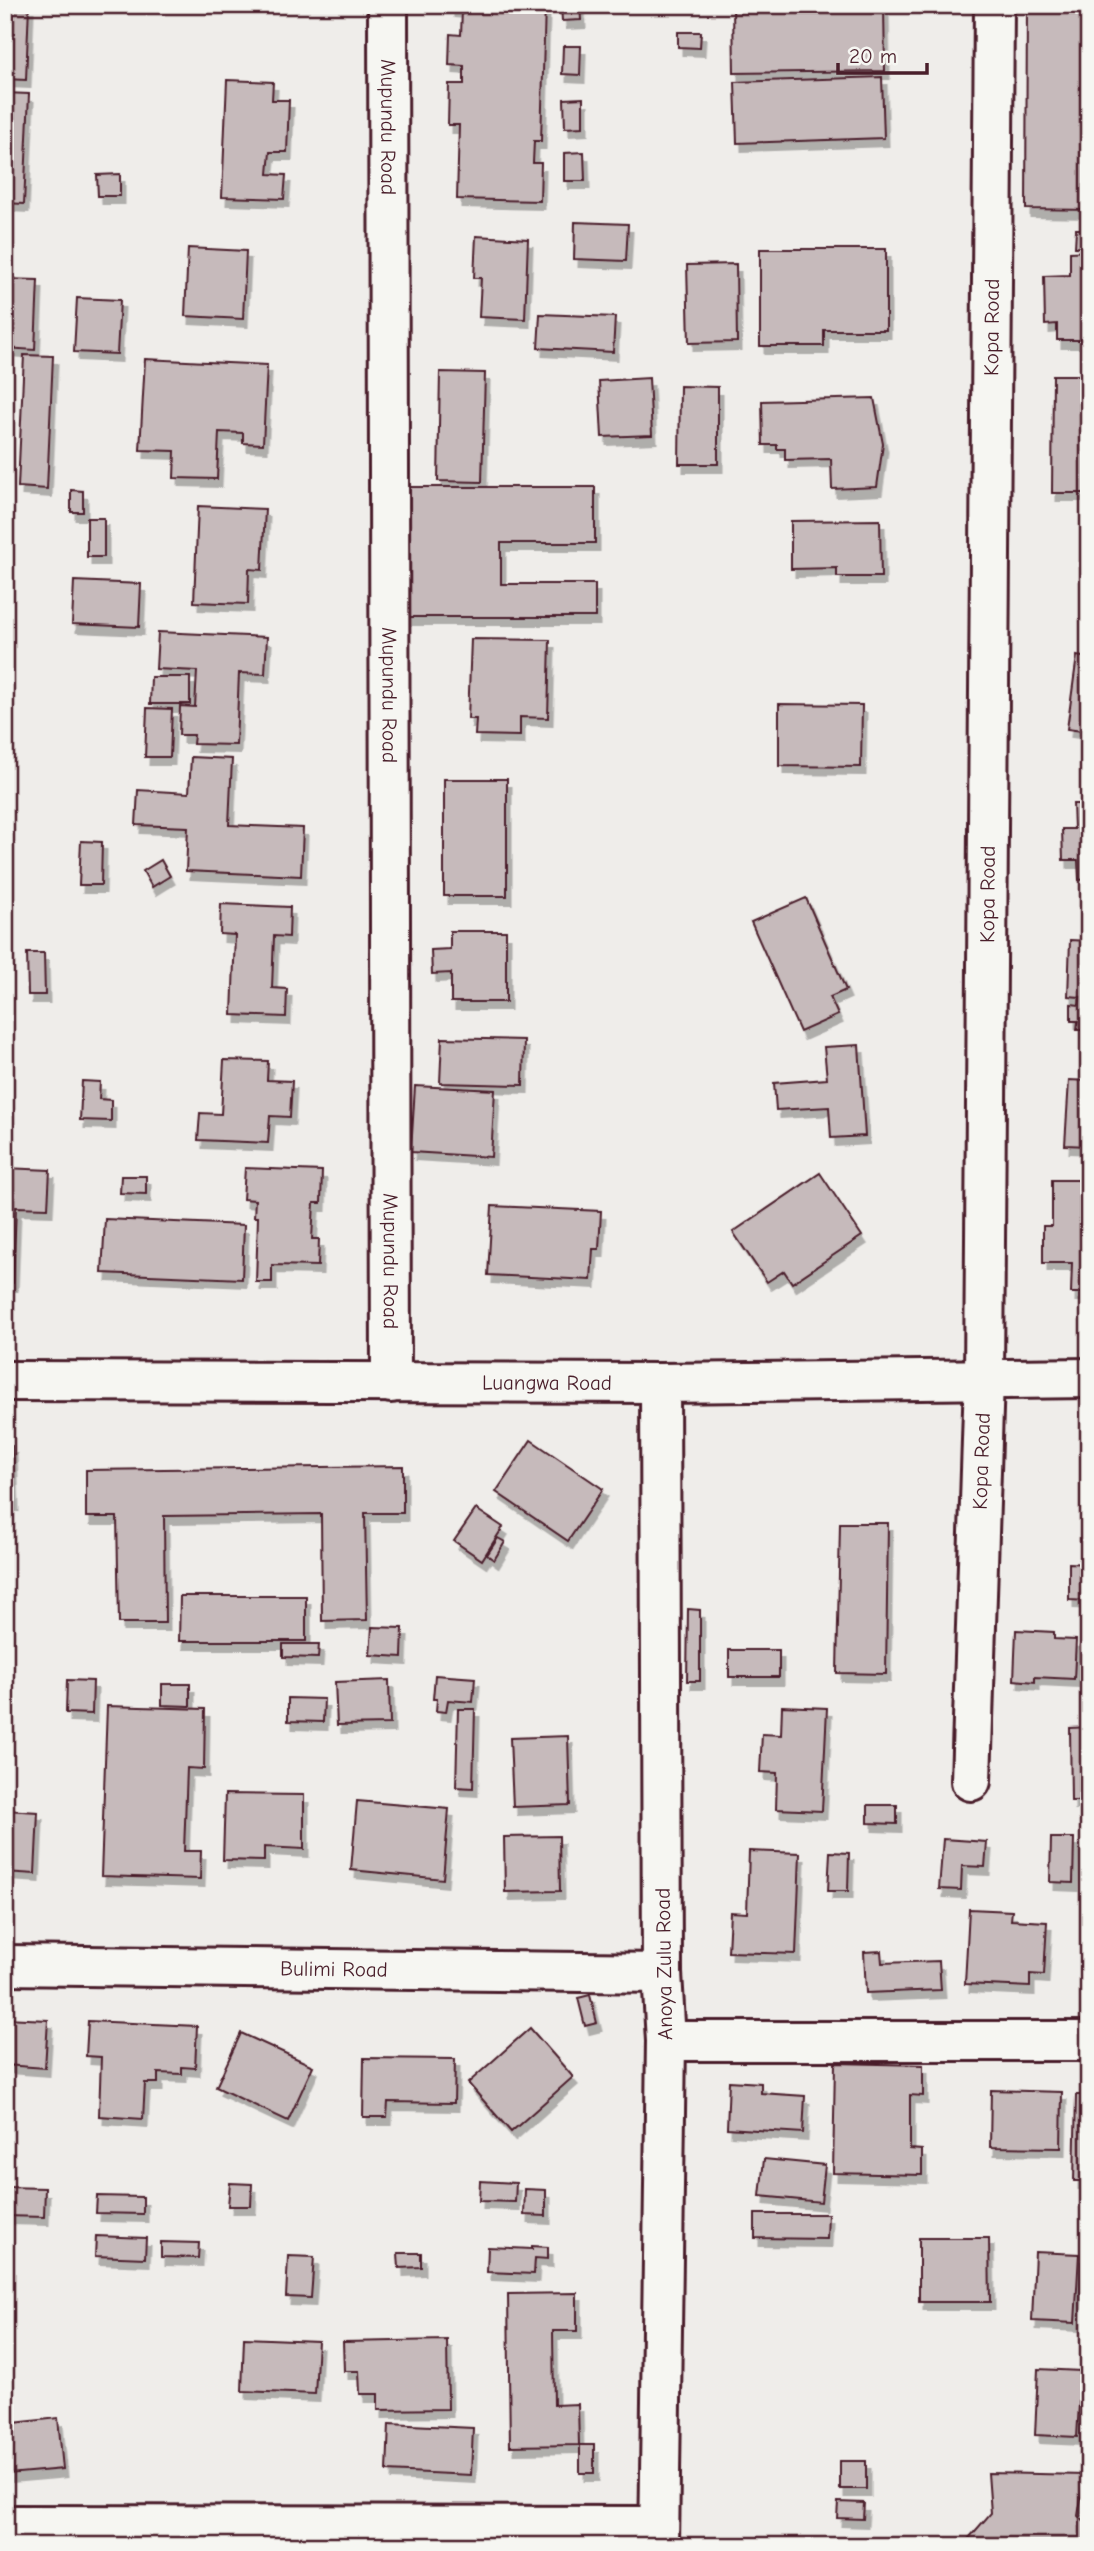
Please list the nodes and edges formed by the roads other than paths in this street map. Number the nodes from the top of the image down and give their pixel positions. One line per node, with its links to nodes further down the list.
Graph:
1 (388, 5): 6 (street, Mupundu Road)
2 (994, 5): 3 (street, Kopa Road)
3 (984, 1378): 4 (street, Luangwa Road); 7 (street, Luangwa Road); 8 (street, Kopa Road)
4 (1089, 1378)
5 (5, 1381): 6 (street, Luangwa Road)
6 (391, 1383): 7 (street, Luangwa Road)
7 (660, 1383): 10 (street, Anoya Zulu Road)
8 (971, 1781)
9 (5, 1965): 10 (street, Bulimi Road)
10 (662, 1973): 11 (street, Anoya Zulu Road)
11 (666, 2041): 12 (street); 14 (street, Anoya Zulu Road)
12 (1089, 2041)
13 (5, 2525): 14 (street)
14 (659, 2536)

